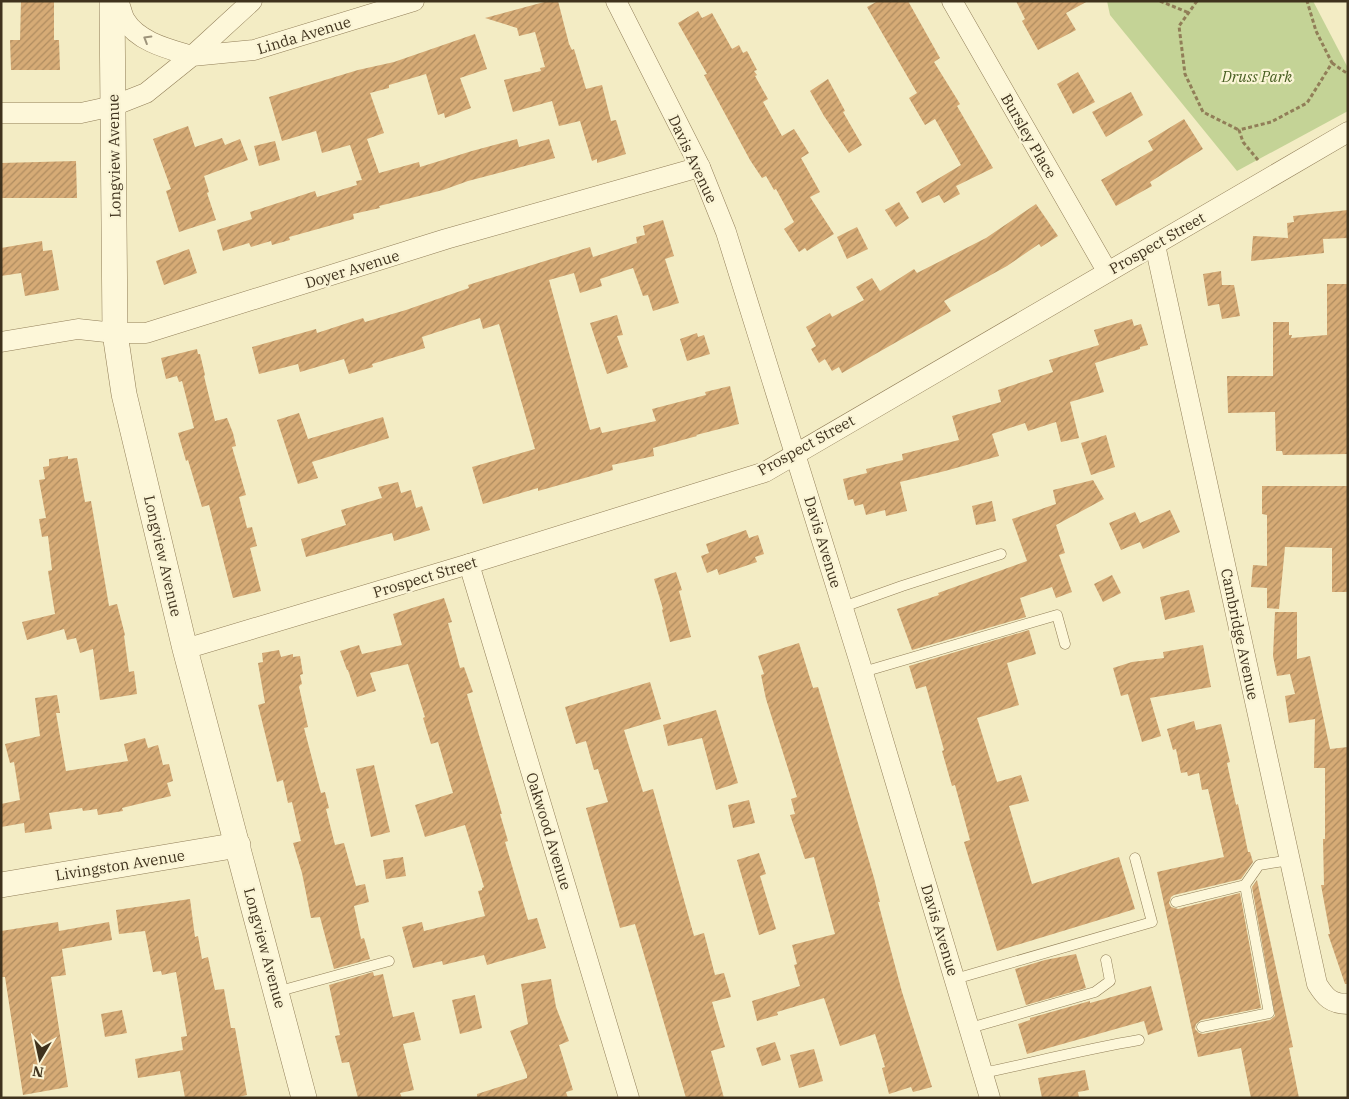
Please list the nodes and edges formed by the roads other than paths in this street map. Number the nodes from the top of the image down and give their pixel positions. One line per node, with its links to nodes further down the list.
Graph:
1 (112, 1): 8 (street, Longview Avenue)
2 (118, 1): 7 (street, Linda Avenue, one-way to 2)
3 (252, 1): 7 (street)
4 (414, 1): 7 (street, Linda Avenue)
5 (616, 1): 11 (street, Davis Avenue)
6 (952, 1): 13 (street, Bursley Place)
7 (192, 56): 8 (street)
8 (113, 106): 9 (street); 14 (street, Longview Avenue)
9 (1, 113)
10 (1348, 132): 12 (street, Prospect Street)
11 (700, 167): 14 (street, Doyer Avenue); 16 (street, Davis Avenue)
12 (1155, 245): 13 (street, Prospect Street); 25 (street, Cambridge Avenue)
13 (1107, 271): 16 (street, Prospect Street)
14 (115, 333): 15 (street, Doyer Avenue); 21 (street, Longview Avenue)
15 (1, 342)
16 (795, 453): 18 (street, Prospect Street); 19 (street, Davis Avenue)
17 (1001, 554): 19 (lane)
18 (469, 564): 21 (street, Prospect Street); 39 (street, Oakwood Avenue)
19 (843, 607): 22 (street, Davis Avenue)
20 (1065, 644): 22 (lane)
21 (185, 649): 23 (street, Longview Avenue)
22 (863, 672): 31 (street, Davis Avenue)
23 (238, 845): 26 (street, Livingston Avenue); 32 (street, Longview Avenue)
24 (1134, 858): 31 (lane)
25 (1290, 860): 27 (lane); 33 (street, Cambridge Avenue)
26 (1, 884)
27 (1245, 885): 28 (lane); 34 (lane)
28 (1176, 902)
29 (1106, 960): 35 (lane)
30 (389, 961): 32 (lane)
31 (955, 979): 35 (street, Davis Avenue)
32 (276, 992): 38 (street, Longview Avenue)
33 (1348, 1004)
34 (1202, 1027)
35 (970, 1028): 37 (street, Davis Avenue)
36 (1139, 1040): 37 (lane)
37 (983, 1073): 40 (street, Davis Avenue)
38 (304, 1098)
39 (629, 1098)
40 (990, 1098)

